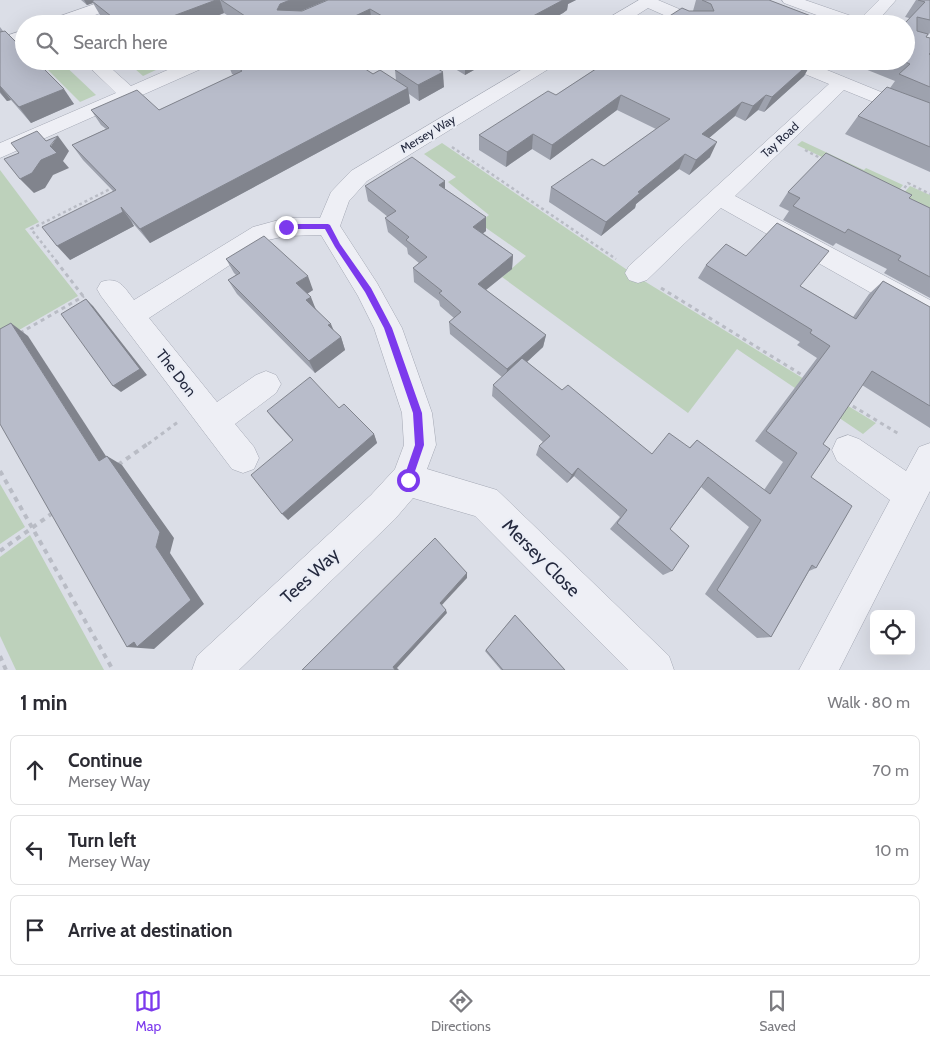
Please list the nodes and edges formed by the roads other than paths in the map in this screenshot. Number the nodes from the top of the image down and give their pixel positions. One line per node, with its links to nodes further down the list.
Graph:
1 (121, 0): 5 (street)
2 (790, 0): 8 (street)
3 (888, 0): 9 (street)
4 (648, 1): 6 (street); 7 (street)
5 (80, 15)
6 (625, 15)
7 (679, 15)
8 (832, 15)
9 (874, 15)
10 (15, 38): 11 (street)
11 (0, 44)
12 (102, 70): 17 (street)
13 (184, 70): 17 (street)
14 (533, 70): 21 (street, Mersey Way)
15 (810, 70): 16 (street)
16 (841, 83): 18 (street); 20 (street, Tay Road)
17 (129, 94): 19 (street)
18 (930, 119)
19 (0, 150)
20 (719, 197): 22 (street, Tay Road); 24 (street)
21 (328, 226): 25 (street); 31 (street)
22 (645, 278)
23 (95, 293): 25 (street, The Don)
24 (930, 313)
25 (131, 316): 27 (street, The Don)
26 (266, 384): 27 (street)
27 (214, 422): 29 (street, The Don)
28 (848, 450): 32 (street)
29 (243, 458)
30 (930, 458): 32 (street)
31 (408, 480): 33 (street, Tees Way); 34 (street, Mersey Close)
32 (910, 494): 35 (street)
33 (211, 670)
34 (655, 670)
35 (818, 670)

